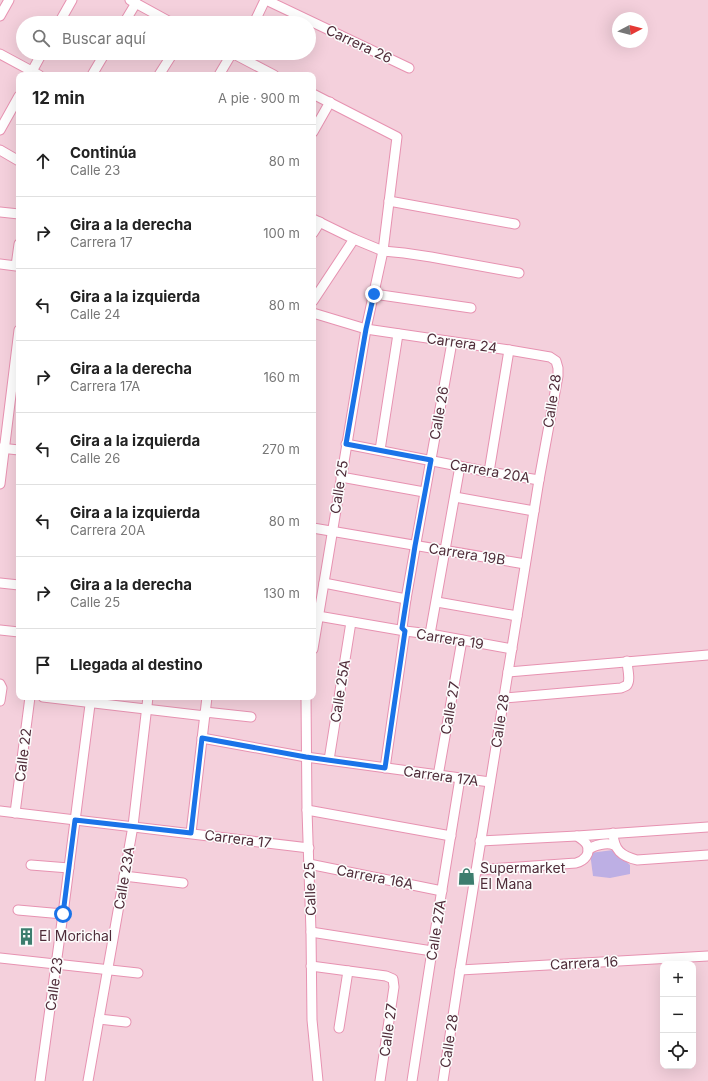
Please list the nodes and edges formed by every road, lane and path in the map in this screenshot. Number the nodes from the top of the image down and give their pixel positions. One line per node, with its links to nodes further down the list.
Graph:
1 (9, 0): 5 (street)
2 (72, 0): 6 (street)
3 (266, 0): 9 (street); 10 (street, Carrera 26)
4 (133, 2): 7 (street); 8 (street)
5 (0, 16)
6 (63, 16)
7 (127, 16)
8 (159, 16)
9 (258, 16)
10 (300, 16)
11 (316, 24): 18 (street, Carrera 26)
12 (0, 54): 19 (street)
13 (39, 60): 20 (street)
14 (101, 60): 21 (street)
15 (169, 60): 22 (street)
16 (228, 60): 23 (street)
17 (245, 60): 24 (street)
18 (409, 68)
19 (31, 72)
20 (35, 72)
21 (94, 72)
22 (161, 72)
23 (221, 72)
24 (268, 72)
25 (316, 95): 27 (street)
26 (16, 101): 29 (street)
27 (330, 102): 28 (street); 32 (street, Calle 25)
28 (316, 127)
29 (0, 130)
30 (0, 150): 31 (street)
31 (16, 159)
32 (389, 201): 36 (street); 38 (street, Calle 25)
33 (0, 212): 34 (street)
34 (16, 214)
35 (317, 220): 37 (street)
36 (515, 224)
37 (354, 239): 38 (street); 43 (street)
38 (383, 251): 41 (street); 42 (street, Calle 25)
39 (0, 264): 40 (street)
40 (16, 266)
41 (519, 273)
42 (374, 294): 44 (street); 46 (street, Calle 25)
43 (316, 296)
44 (471, 308)
45 (316, 314): 46 (street, Carrera 24)
46 (366, 329): 47 (street, Carrera 24); 52 (street, Calle 25)
47 (398, 334): 48 (street, Carrera 24); 55 (street)
48 (452, 342): 49 (street, Carrera 24); 56 (street, Calle 26)
49 (508, 350): 51 (street, Carrera 24); 58 (street)
50 (16, 351): 53 (street)
51 (556, 362): 60 (street, Calle 28)
52 (346, 444): 55 (street, Carrera 20A); 59 (street, Calle 25)
53 (2, 448): 54 (street); 61 (street)
54 (16, 450)
55 (380, 450): 56 (street, Carrera 20A)
56 (431, 460): 57 (street, Carrera 20A); 62 (street, Calle 26)
57 (460, 466): 58 (street, Carrera 20A); 63 (street)
58 (489, 472): 60 (street, Carrera 20A)
59 (341, 477): 62 (street); 66 (street, Calle 25)
60 (539, 480): 64 (street, Calle 28)
61 (0, 484)
62 (424, 492): 67 (street, Calle 26)
63 (455, 497): 64 (street); 68 (street)
64 (534, 511): 69 (street, Calle 28)
65 (316, 528): 66 (street, Carrera 19B)
66 (332, 531): 67 (street, Carrera 19B); 71 (street, Calle 25)
67 (415, 546): 68 (street, Carrera 19B); 73 (street, Calle 26)
68 (446, 551): 69 (street, Carrera 19B); 74 (street)
69 (526, 564): 76 (street, Calle 28)
70 (0, 583): 72 (street)
71 (324, 583): 73 (street); 75 (street, Calle 25)
72 (16, 585)
73 (406, 599): 80 (street, Calle 26)
74 (436, 602): 76 (street); 82 (street)
75 (318, 616): 77 (street, Carrera 19); 78 (street, Calle 25)
76 (517, 616): 84 (street, Calle 28)
77 (351, 622): 80 (street, Carrera 19); 101 (street, Calle 25A)
78 (316, 629)
79 (0, 630): 81 (street)
80 (405, 631): 82 (street, Carrera 19); 102 (street, Calle 26)
81 (16, 632)
82 (430, 634): 83 (street, Carrera 19)
83 (462, 640): 84 (street, Carrera 19); 103 (street, Calle 27)
84 (512, 649): 87 (street, Calle 28)
85 (708, 655): 86 (street)
86 (627, 661): 87 (street); 89 (street)
87 (508, 672): 89 (street, Calle 28)
88 (0, 684): 95 (street)
89 (504, 698): 105 (street, Calle 28)
90 (30, 700): 108 (street, Calle 22)
91 (90, 700): 96 (street); 109 (street, Calle 23)
92 (148, 700): 96 (street, Calle 23A)
93 (207, 700): 97 (street)
94 (306, 700): 100 (street, Calle 25)
95 (0, 701)
96 (146, 709): 97 (street); 110 (street, Calle 23A)
97 (205, 714): 98 (street); 99 (street)
98 (251, 717)
99 (202, 738): 100 (street, Carrera 17A); 112 (street)
100 (306, 757): 101 (street, Carrera 17A); 106 (street, Calle 25)
101 (329, 760): 102 (street, Carrera 17A)
102 (385, 768): 103 (street, Carrera 17A)
103 (438, 776): 104 (street, Carrera 17A)
104 (460, 778): 105 (street, Carrera 17A); 114 (street, Calle 27A)
105 (490, 782): 116 (street, Calle 28)
106 (307, 810): 114 (street); 118 (street, Calle 25)
107 (0, 811): 108 (street, Carrera 17)
108 (15, 813): 109 (street, Carrera 17)
109 (75, 820): 110 (street, Carrera 17); 123 (street, Calle 23)
110 (133, 826): 112 (street, Carrera 17); 125 (street, Calle 23A)
111 (708, 826): 113 (street)
112 (191, 833): 118 (street, Carrera 17)
113 (613, 833): 115 (street); 117 (street)
114 (452, 836): 127 (street, Calle 27A)
115 (576, 836): 116 (street); 119 (street)
116 (480, 841): 124 (street, Calle 28)
117 (614, 845): 119 (street); 120 (street)
118 (309, 848): 121 (street, Calle 25)
119 (588, 850): 124 (street)
120 (708, 856)
121 (309, 864): 127 (street, Carrera 16A); 130 (street, Calle 25)
122 (31, 865): 123 (street)
123 (69, 868): 129 (street, Calle 23)
124 (476, 870): 138 (street, Calle 28)
125 (124, 876): 126 (street); 137 (street, Calle 23A)
126 (183, 883)
127 (442, 891): 131 (street, Calle 27A)
128 (18, 910): 129 (street)
129 (63, 914): 135 (street, Calle 23)
130 (311, 932): 131 (street); 136 (street, Calle 25)
131 (432, 951): 148 (street, Calle 27A)
132 (708, 956): 138 (street, Carrera 16)
133 (0, 958): 134 (street); 135 (street)
134 (0, 964)
135 (56, 964): 137 (street); 144 (street, Calle 23)
136 (311, 966): 139 (street); 146 (street, Calle 25)
137 (108, 970): 140 (street); 141 (street, Calle 23A)
138 (460, 970): 149 (street, Calle 28)
139 (348, 971): 143 (street); 147 (street, Calle 27)
140 (138, 973)
141 (99, 1019): 142 (street); 145 (street, Calle 23A)
142 (126, 1022)
143 (339, 1028)
144 (40, 1081)
145 (88, 1081)
146 (318, 1081)
147 (380, 1081)
148 (412, 1081)
149 (443, 1081)

